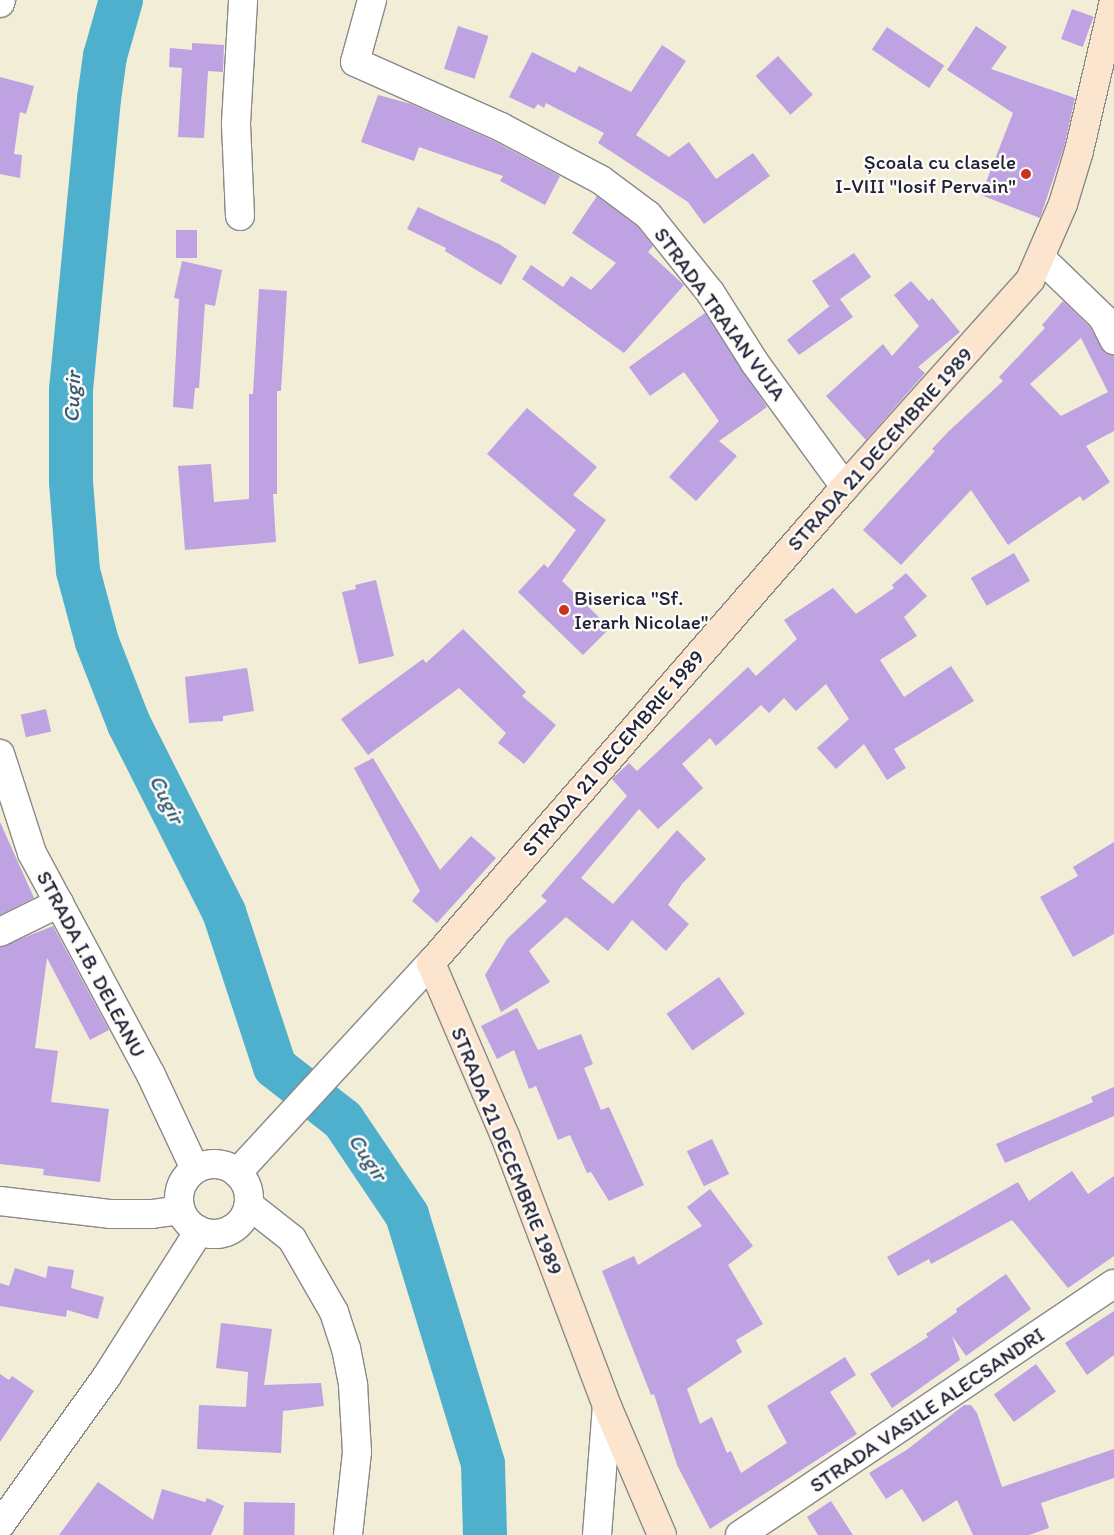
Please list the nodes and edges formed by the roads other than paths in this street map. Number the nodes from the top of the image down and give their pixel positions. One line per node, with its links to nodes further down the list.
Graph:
1 (244, 0): 4 (street)
2 (372, 0): 7 (street, STRADA TRAIAN VUIA)
3 (1114, 0): 5 (main road, STRADA 21 DECEMBRIE 1989)
4 (240, 216)
5 (1042, 259): 6 (street); 7 (main road, STRADA 21 DECEMBRIE 1989)
6 (1114, 340)
7 (845, 487): 11 (main road, STRADA 21 DECEMBRIE 1989)
8 (0, 754): 9 (street, STRADA I.B. DELEANU)
9 (59, 903): 10 (street); 12 (street, STRADA I.B. DELEANU)
10 (0, 932)
11 (431, 963): 13 (street); 19 (main road, STRADA 21 DECEMBRIE 1989)
12 (195, 1169): 13 (street); 16 (street)
13 (237, 1173): 15 (street)
14 (0, 1201): 16 (street)
15 (249, 1205): 17 (street); 21 (street)
16 (180, 1210): 17 (street)
17 (199, 1231): 20 (street)
18 (1114, 1284): 24 (street, STRADA VASILE ALECSANDRI)
19 (607, 1406): 22 (street); 23 (main road, STRADA 21 DECEMBRIE 1989)
20 (0, 1525)
21 (348, 1535)
22 (597, 1535)
23 (662, 1535)
24 (740, 1535)

